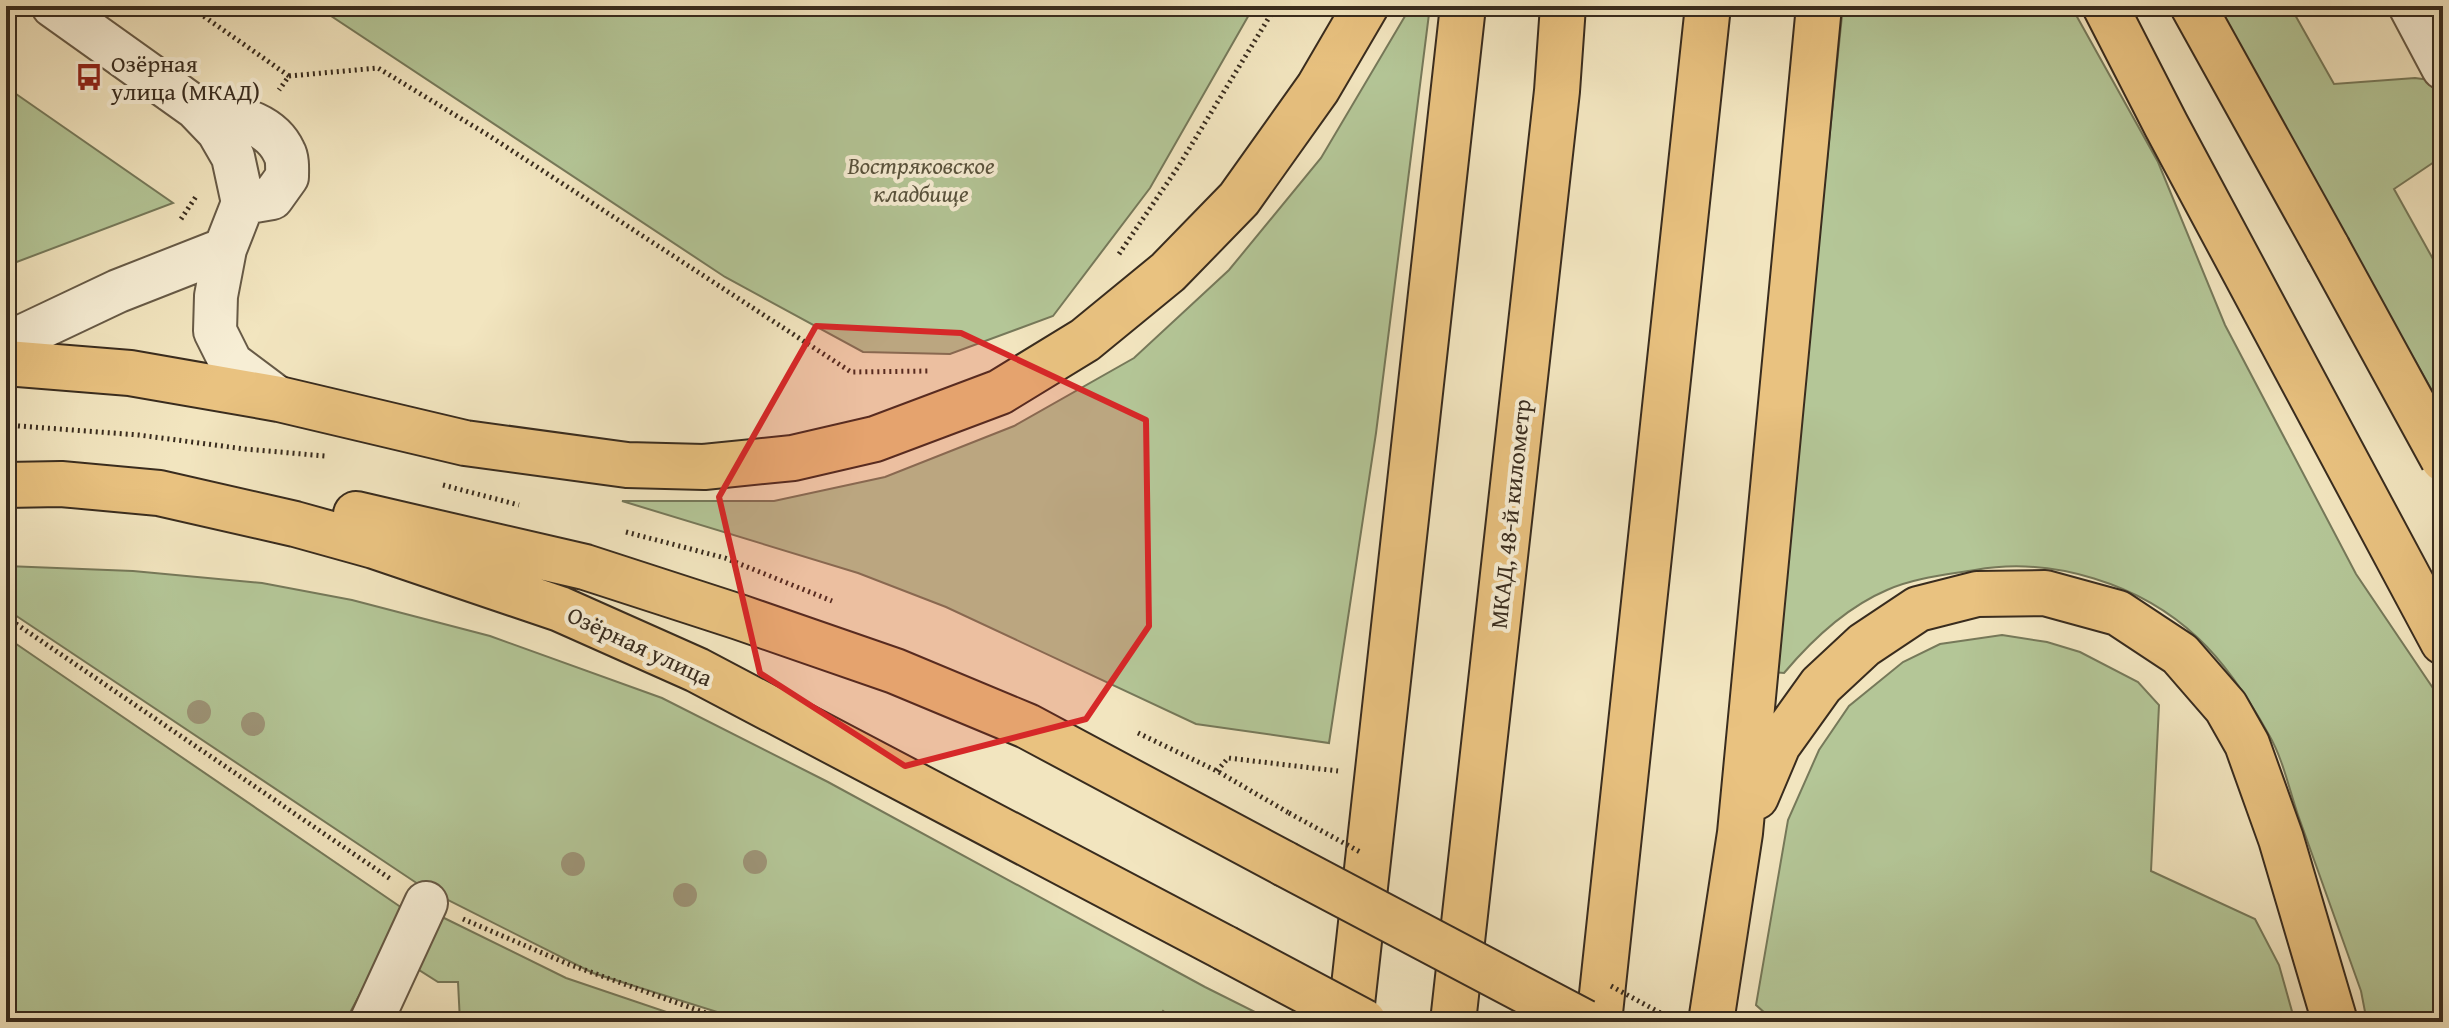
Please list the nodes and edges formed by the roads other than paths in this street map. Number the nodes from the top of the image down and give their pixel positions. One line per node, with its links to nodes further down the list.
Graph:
1 (53, 6): 11 (street)
2 (1366, 6): 14 (main road)
3 (1463, 6): 22 (main road)
4 (1563, 6): 24 (main road, МКАД, 48-й километр)
5 (1708, 6): 26 (main road)
6 (1819, 6): 19 (main road)
7 (2105, 6): 18 (main road)
8 (2193, 6): 15 (main road, bridge)
9 (2410, 6): 10 (street)
10 (2443, 68)
11 (225, 249): 12 (street); 14 (street)
12 (6, 344)
13 (6, 363): 14 (main road)
14 (279, 399)
15 (2443, 459)
16 (6, 485): 17 (main road, Озёрная улица)
17 (159, 493): 23 (main road, Озёрная улица, bridge); 25 (main road, bridge)
18 (2443, 642)
19 (1740, 833): 27 (main road); 28 (main road)
20 (426, 903): 21 (street)
21 (371, 1022)
22 (1350, 1022)
23 (1364, 1022)
24 (1453, 1022)
25 (1584, 1022)
26 (1599, 1022)
27 (1711, 1022)
28 (2335, 1022)

